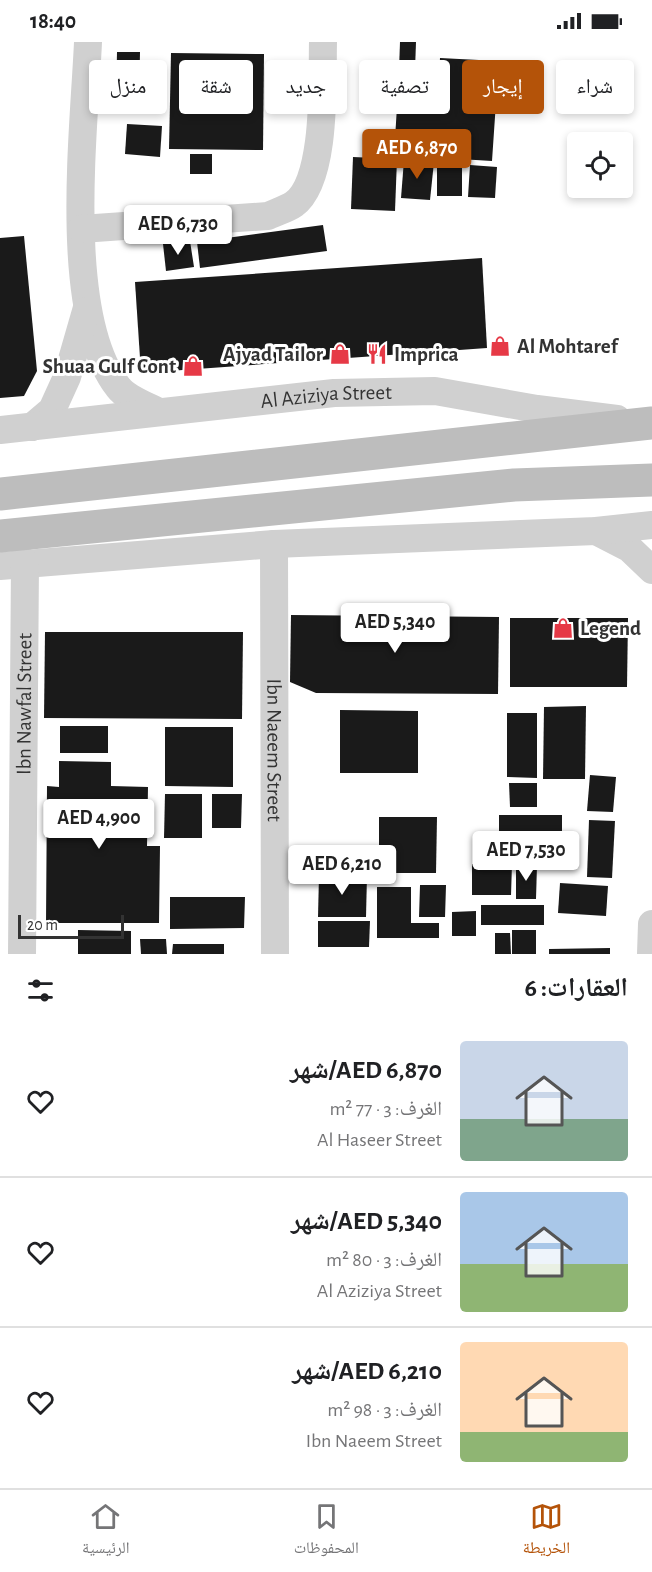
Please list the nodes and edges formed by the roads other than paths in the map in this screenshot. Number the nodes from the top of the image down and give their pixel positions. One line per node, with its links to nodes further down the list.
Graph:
1 (88, 42): 3 (street)
2 (323, 42): 3 (street)
3 (81, 229): 4 (street)
4 (86, 311): 5 (street); 7 (street)
5 (157, 411): 6 (street, Al Aziziya Street); 7 (street, Al Aziziya Street)
6 (652, 423): 10 (main road, Al Aziziya Street)
7 (32, 427): 8 (street, Al Aziziya Street)
8 (0, 430)
9 (652, 480): 13 (main road)
10 (0, 494)
11 (652, 525): 12 (street)
12 (596, 531): 14 (street); 16 (street)
13 (0, 536)
14 (274, 544): 15 (street); 19 (street, Ibn Naeem Street)
15 (12, 564): 18 (street, Ibn Nawfal Street)
16 (652, 570)
17 (652, 924): 20 (street)
18 (22, 954)
19 (275, 954)
20 (651, 954)

